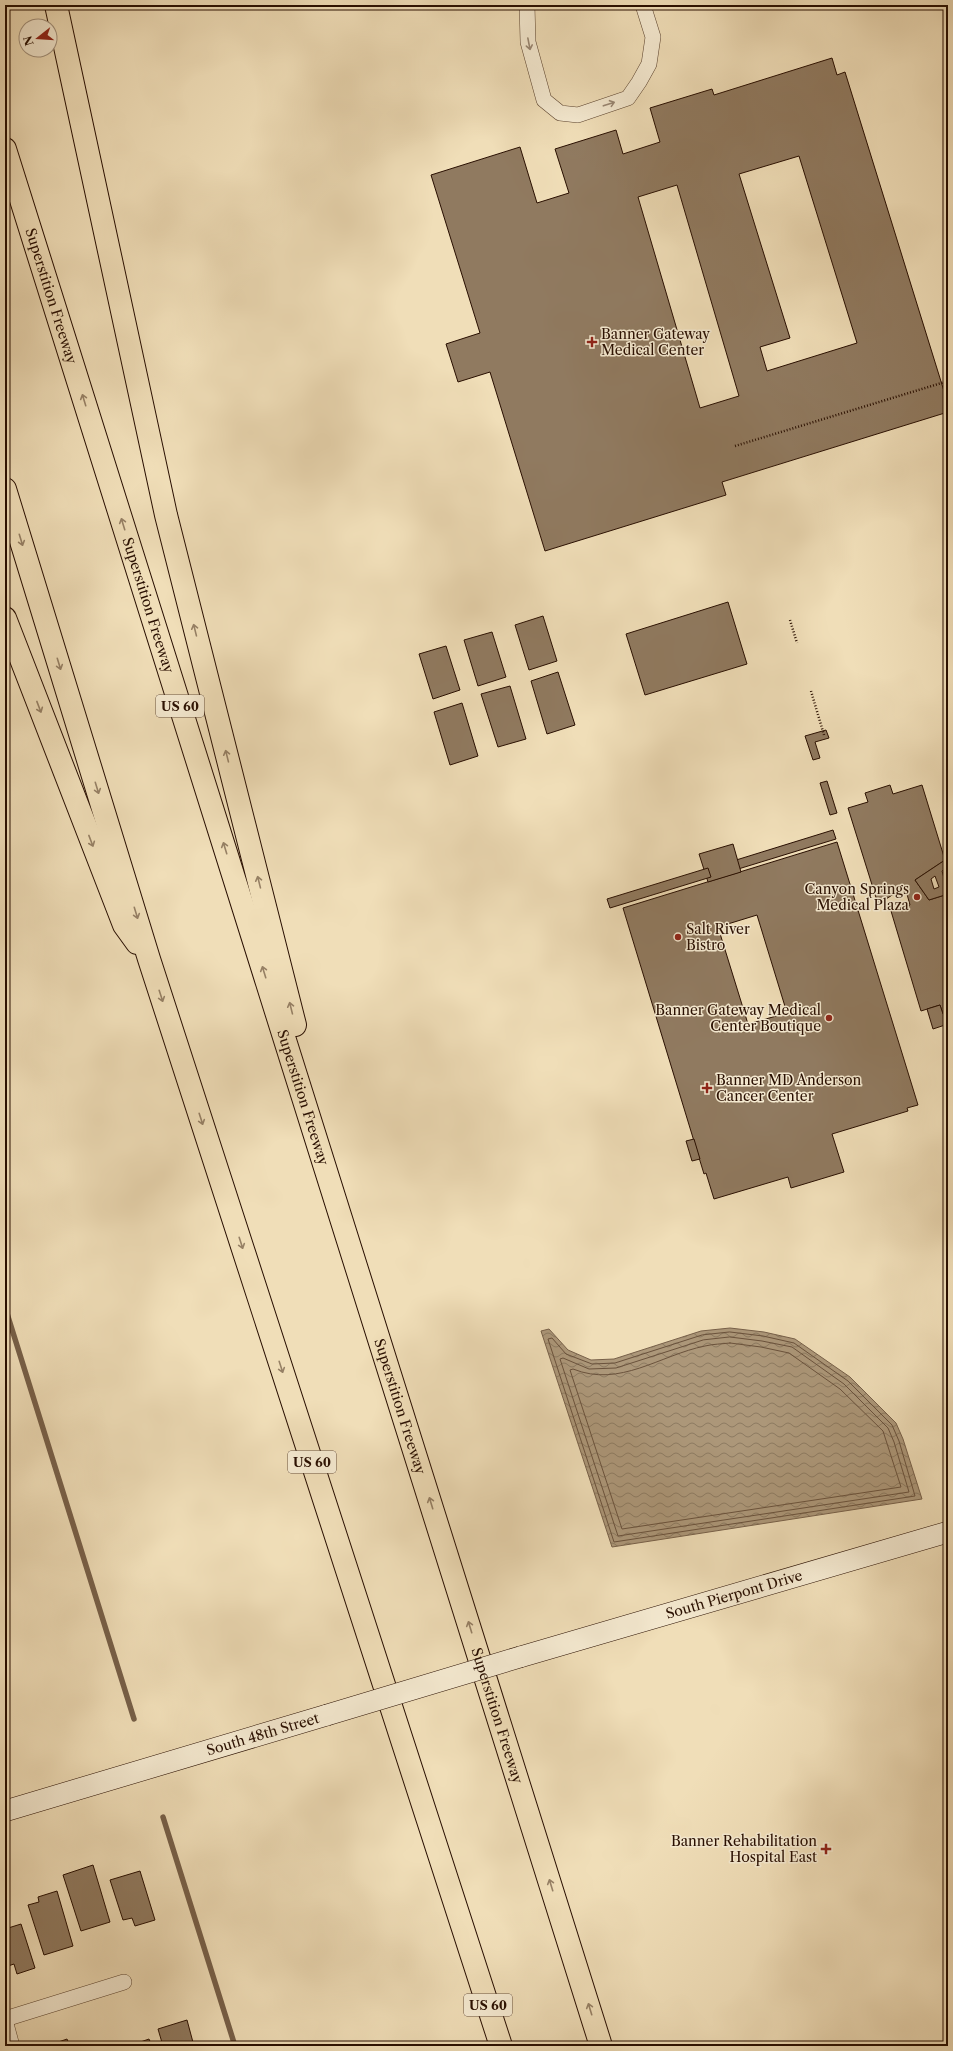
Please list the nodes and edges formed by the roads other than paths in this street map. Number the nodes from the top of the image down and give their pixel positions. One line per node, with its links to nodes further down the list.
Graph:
1 (56, 5): 8 (highway, one-way to 1)
2 (527, 5): 3 (street, one-way to 3)
3 (643, 5)
4 (5, 149): 8 (highway, Superstition Freeway / US 60, one-way to 4)
5 (5, 489): 7 (highway, US 60, one-way to 7)
6 (5, 618): 7 (highway, one-way to 7)
7 (149, 959): 12 (highway, US 60, one-way to 12)
8 (355, 1263): 18 (highway, Superstition Freeway / US 60, one-way to 8)
9 (948, 1532): 10 (street, South Pierpont Drive)
10 (520, 1657): 11 (street, South 48th Street, bridge)
11 (5, 1811)
12 (476, 1965): 16 (highway); 17 (highway, US 60)
13 (124, 1982): 14 (street)
14 (5, 2020): 15 (street)
15 (12, 2046)
16 (497, 2046)
17 (501, 2046)
18 (602, 2046)

